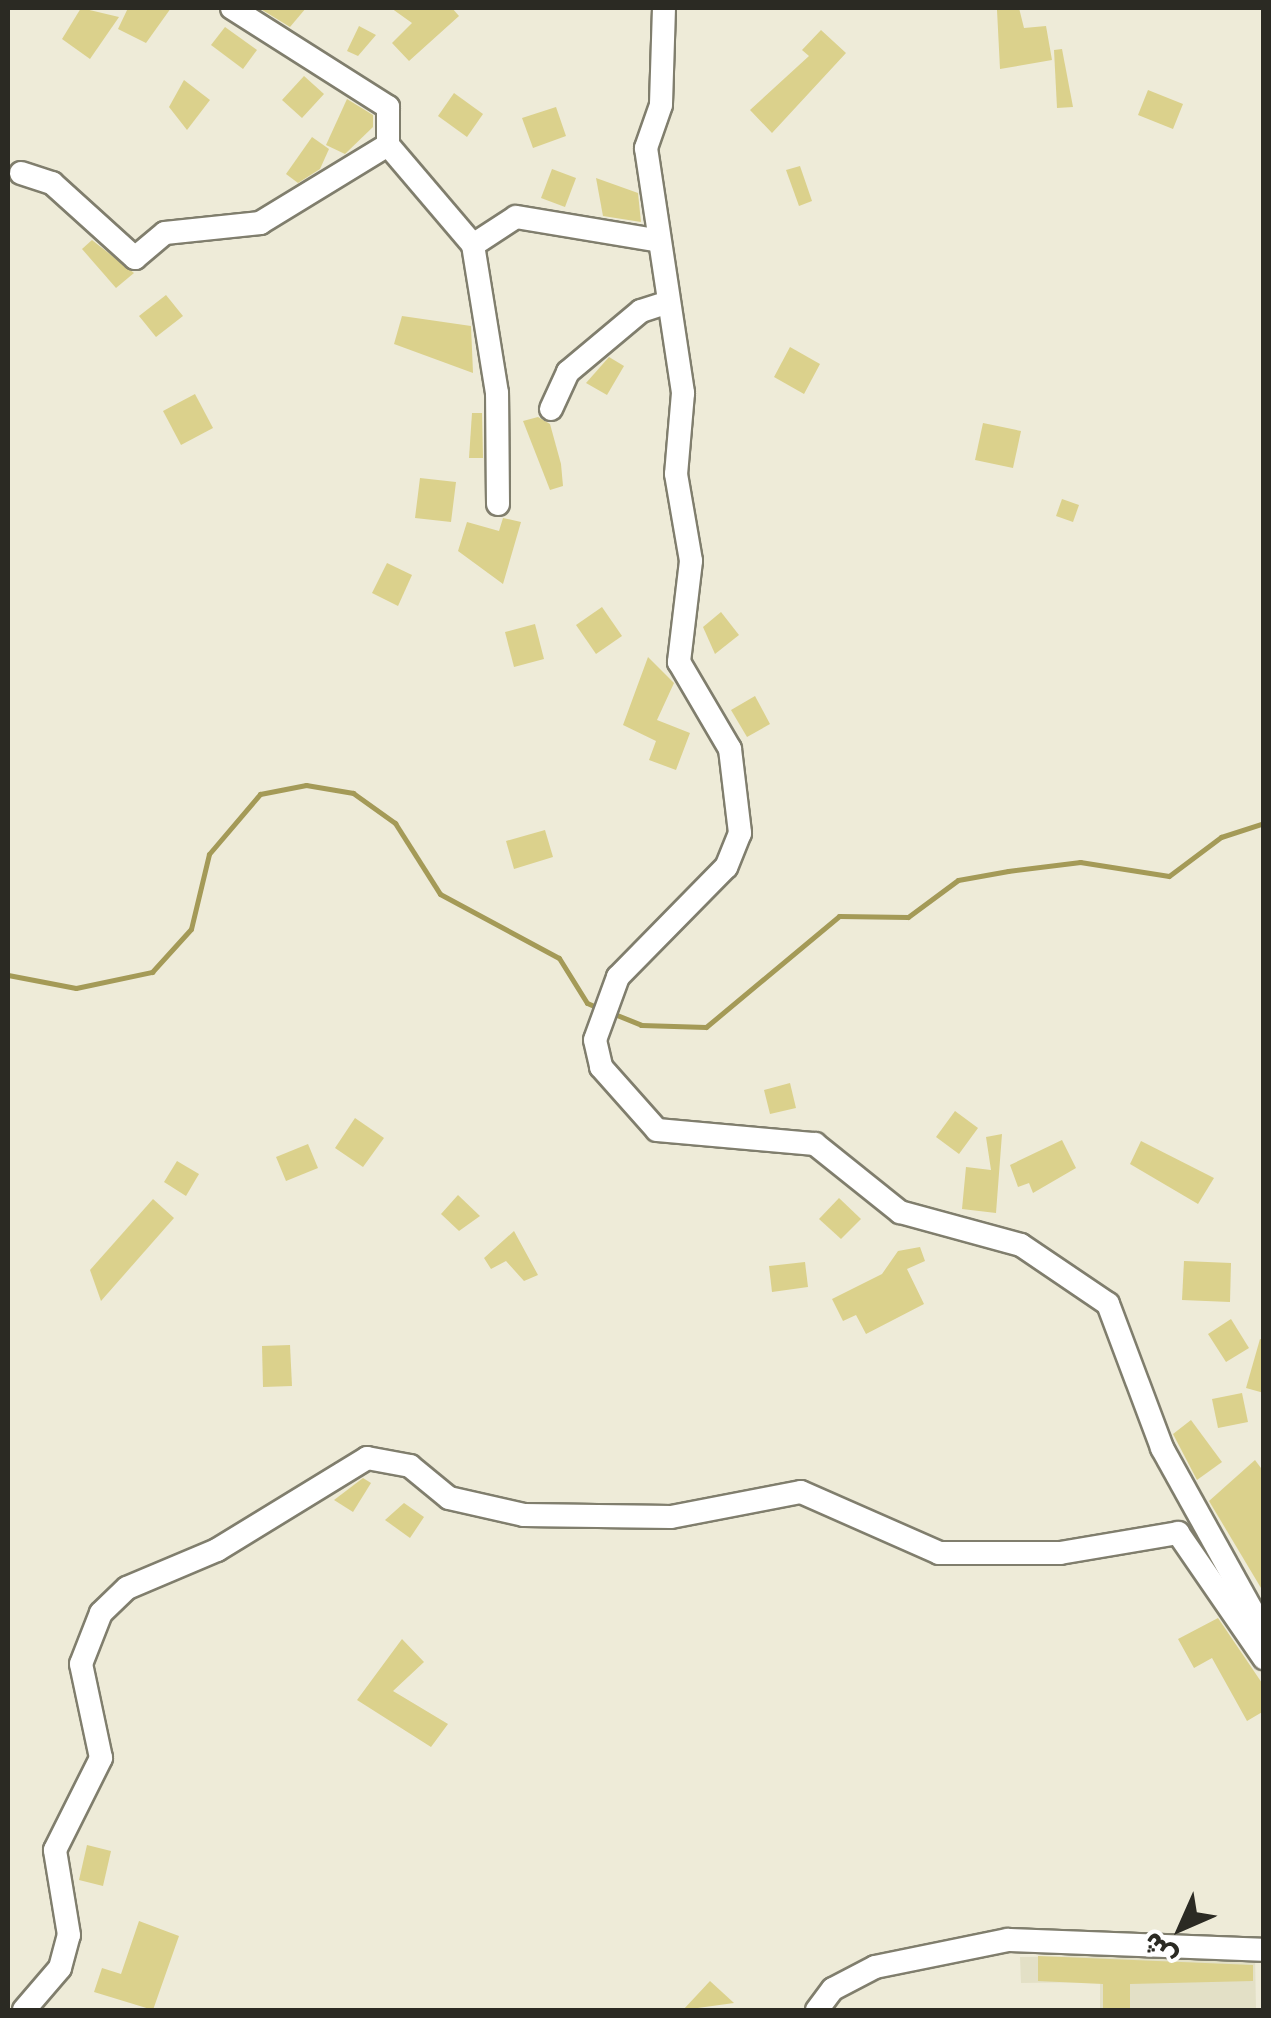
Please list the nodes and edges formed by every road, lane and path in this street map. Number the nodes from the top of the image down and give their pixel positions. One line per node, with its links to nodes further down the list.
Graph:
1 (232, 8): 3 (street)
2 (664, 8): 5 (street)
3 (388, 145): 4 (street); 6 (street)
4 (21, 172)
5 (655, 240): 6 (street); 7 (street)
6 (474, 245): 9 (street)
7 (668, 302): 8 (street); 10 (street)
8 (552, 409)
9 (498, 504)
10 (1262, 1625)
11 (1264, 1658): 13 (street)
12 (1264, 1950): 14 (street)
13 (24, 2010)
14 (816, 2010)

